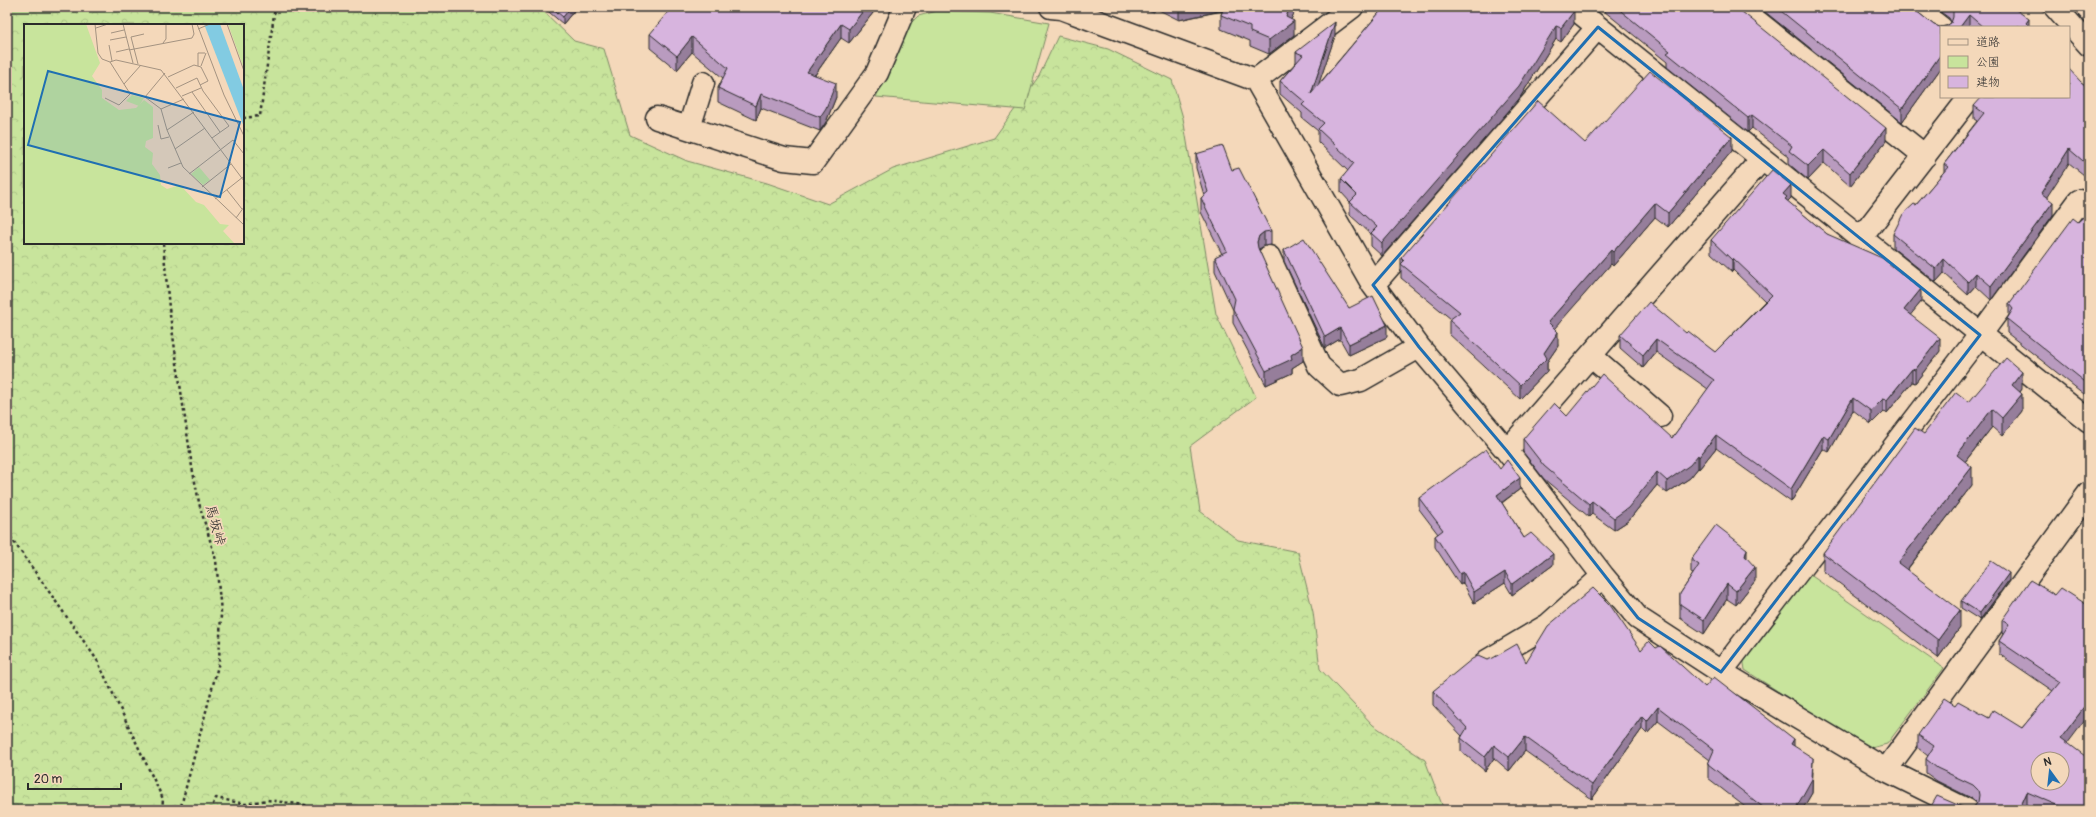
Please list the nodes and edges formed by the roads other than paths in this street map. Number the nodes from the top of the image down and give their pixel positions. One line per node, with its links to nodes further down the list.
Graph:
1 (905, 7): 15 (street)
2 (1058, 7): 11 (street)
3 (1352, 7): 11 (street)
4 (1573, 7): 8 (street)
5 (1739, 7): 16 (street)
6 (1914, 7): 9 (street)
7 (2055, 7): 10 (street)
8 (1598, 27): 17 (street); 21 (street)
9 (1940, 27)
10 (2089, 45)
11 (1256, 80): 21 (street)
12 (703, 83): 15 (street)
13 (1969, 98): 16 (street)
14 (657, 118): 15 (street)
15 (689, 128)
16 (1925, 156): 19 (street)
17 (1762, 160): 19 (street); 24 (street)
18 (2086, 199): 22 (street)
19 (1860, 239): 22 (street)
20 (1269, 257): 23 (street)
21 (1373, 285): 23 (street)
22 (1980, 336): 26 (street); 31 (street)
23 (1419, 347): 27 (street)
24 (1591, 356): 25 (street); 27 (street)
25 (1660, 416)
26 (2089, 421)
27 (1507, 451): 29 (street)
28 (2089, 493): 32 (street)
29 (1603, 576): 30 (street); 31 (street)
30 (1487, 661)
31 (1721, 672): 32 (street)
32 (1886, 770): 33 (street)
33 (1967, 810)

